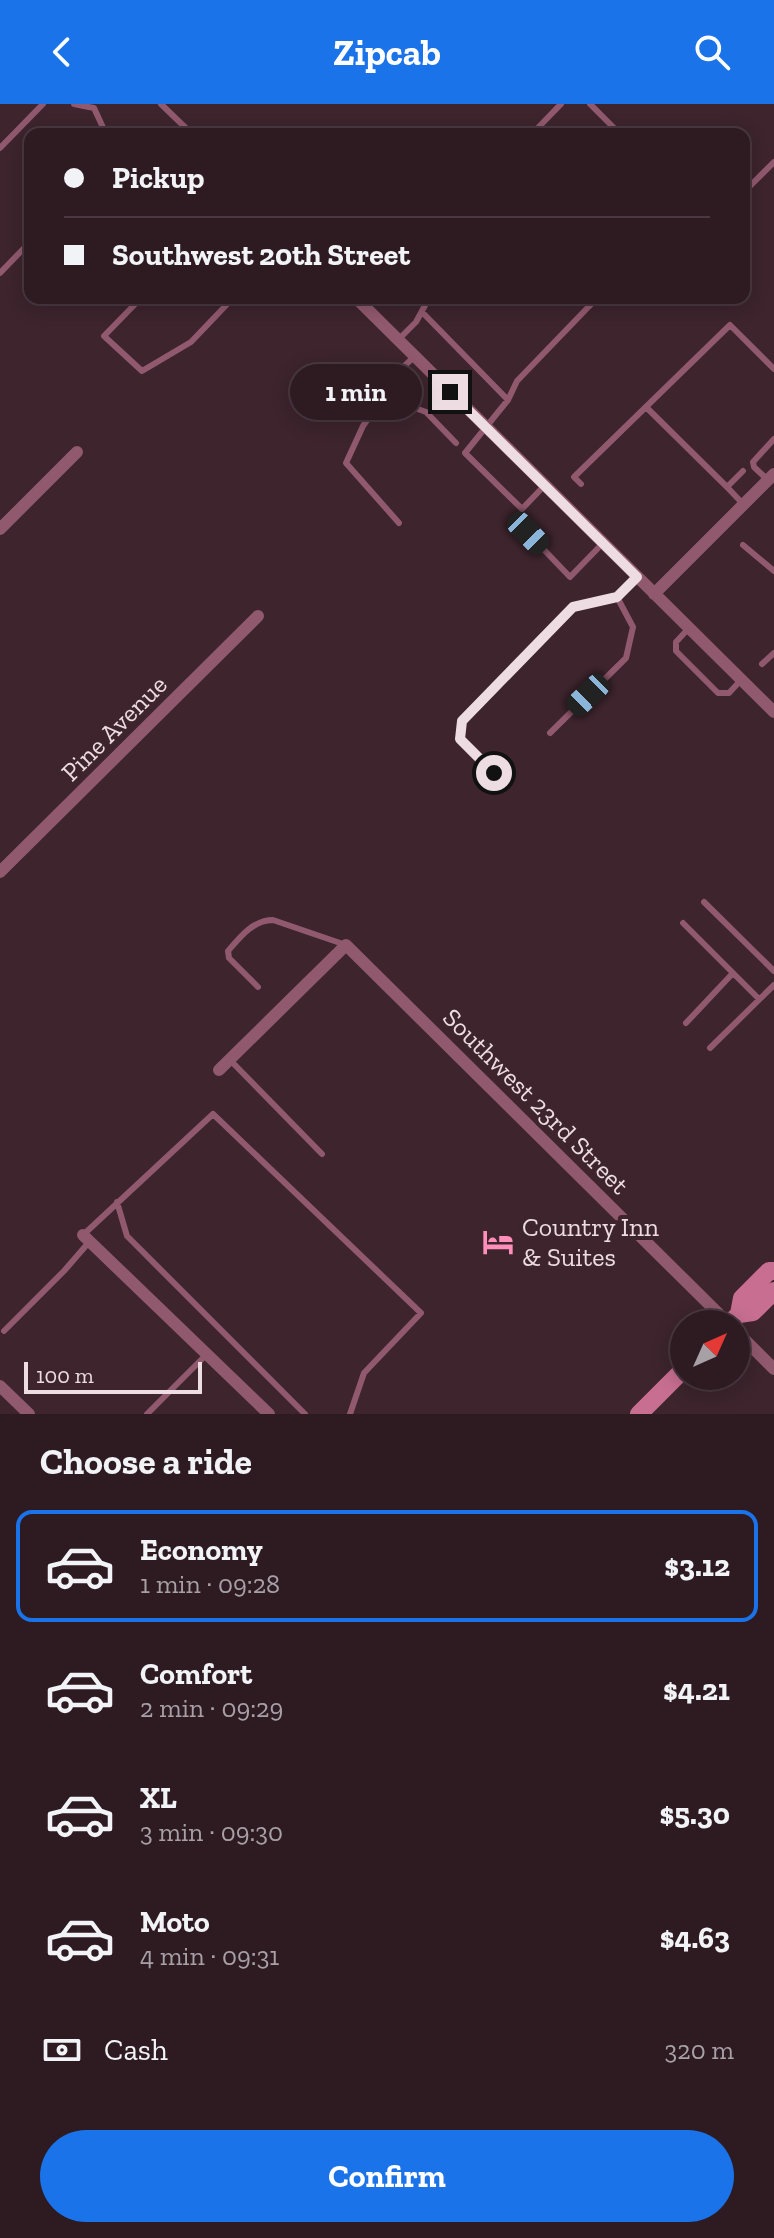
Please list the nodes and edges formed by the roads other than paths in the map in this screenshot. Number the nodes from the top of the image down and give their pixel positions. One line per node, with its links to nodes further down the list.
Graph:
1 (43, 104): 13 (lane)
2 (74, 104): 7 (lane)
3 (161, 104): 8 (lane)
4 (178, 104): 8 (lane)
5 (561, 104): 11 (lane)
6 (590, 104): 12 (lane)
7 (96, 106): 9 (lane)
8 (169, 112): 10 (lane)
9 (104, 128)
10 (186, 128)
11 (538, 128)
12 (614, 128)
13 (0, 148)
14 (774, 162): 15 (lane)
15 (750, 186)
16 (24, 248): 17 (lane)
17 (0, 273)
18 (135, 304): 19 (lane)
19 (227, 304)
20 (367, 304): 24 (street)
21 (426, 304): 23 (lane)
22 (591, 304): 28 (lane)
23 (422, 312): 24 (lane); 28 (lane)
24 (397, 340): 25 (street)
25 (414, 357): 27 (lane); 30 (street)
26 (774, 369): 29 (lane)
27 (387, 391): 32 (lane); 40 (lane)
28 (508, 400): 30 (lane)
29 (646, 407): 36 (lane); 38 (lane)
30 (487, 428): 37 (street); 37 (lane)
31 (774, 439): 35 (lane)
32 (456, 443)
33 (77, 452): 41 (street)
34 (743, 471): 38 (lane)
35 (771, 477): 39 (street)
36 (581, 484)
37 (545, 485): 43 (street)
38 (727, 487): 39 (lane)
39 (744, 505): 47 (street)
40 (399, 523)
41 (0, 529)
42 (528, 533): 43 (lane)
43 (603, 543): 46 (street)
44 (743, 545): 45 (lane)
45 (774, 571)
46 (637, 577): 47 (street); 48 (lane)
47 (654, 594): 50 (street)
48 (617, 597): 55 (lane); 56 (lane)
49 (258, 616): 57 (street, Pine Avenue)
50 (689, 628): 53 (street); 53 (lane)
51 (774, 653): 52 (lane)
52 (762, 664)
53 (741, 680): 54 (street)
54 (774, 712)
55 (550, 733)
56 (494, 773)
57 (0, 872)
58 (704, 902): 61 (lane)
59 (683, 923): 62 (lane)
60 (346, 945): 64 (lane); 68 (street); 75 (street, Southwest 23rd Street)
61 (774, 971)
62 (733, 973): 65 (lane); 66 (lane)
63 (774, 985): 65 (lane)
64 (258, 987)
65 (759, 999): 67 (lane)
66 (686, 1023)
67 (710, 1048)
68 (229, 1059): 69 (street); 70 (lane)
69 (219, 1070)
70 (322, 1154)
71 (117, 1202): 72 (lane); 88 (lane); 89 (lane)
72 (87, 1238): 78 (lane); 80 (street)
73 (774, 1271): 76 (main road)
74 (774, 1291): 77 (main road)
75 (722, 1310)
76 (739, 1310)
77 (750, 1314)
78 (4, 1331)
79 (750, 1341): 81 (street, Southwest 23rd Street)
80 (207, 1354): 86 (lane); 87 (street)
81 (774, 1369)
82 (670, 1385): 84 (main road)
83 (0, 1386): 85 (street)
84 (646, 1412)
85 (29, 1414)
86 (147, 1414)
87 (269, 1414)
88 (305, 1414)
89 (350, 1414)

